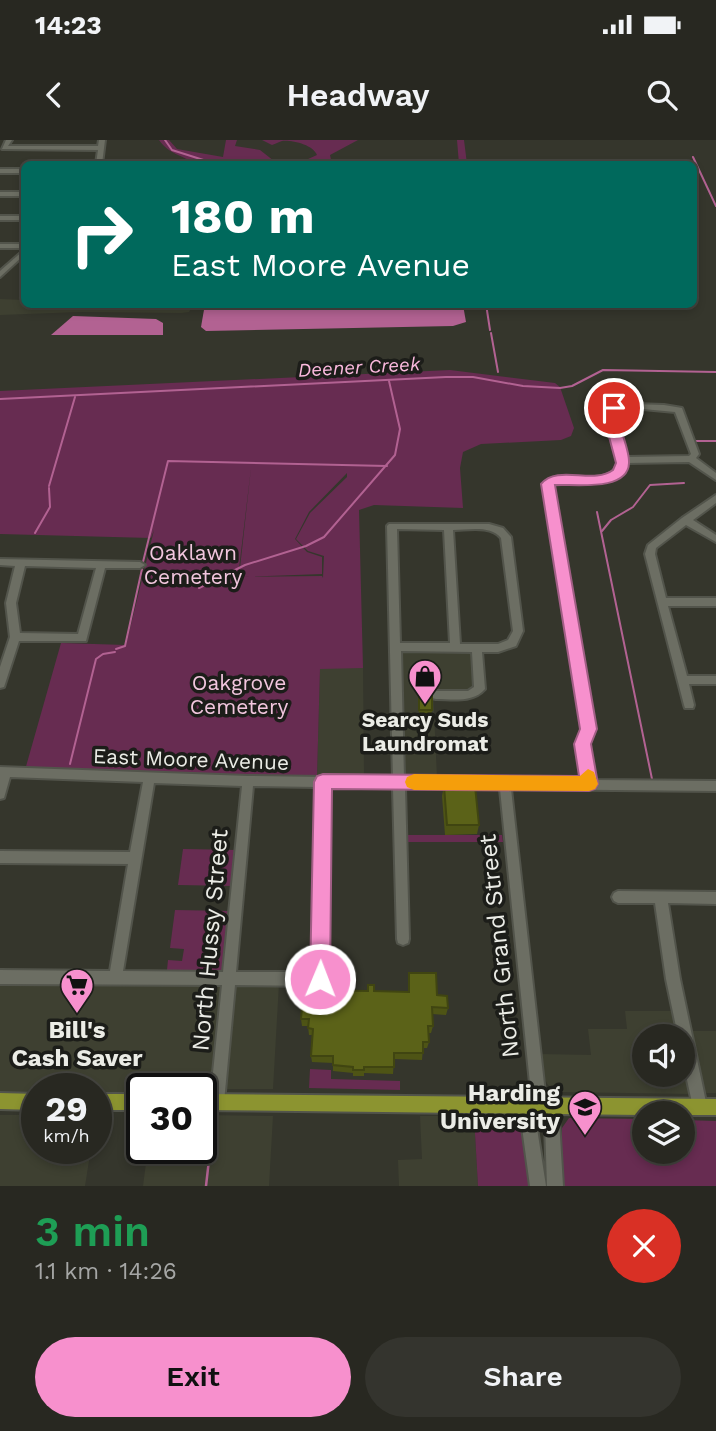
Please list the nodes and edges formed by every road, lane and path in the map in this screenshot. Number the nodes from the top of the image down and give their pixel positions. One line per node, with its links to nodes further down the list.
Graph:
1 (9, 140): 3 (street)
2 (102, 140): 3 (street)
3 (101, 148): 4 (street)
4 (99, 161)
5 (0, 171): 6 (street)
6 (21, 171)
7 (0, 194): 8 (street)
8 (21, 194)
9 (0, 218): 10 (street)
10 (21, 218)
11 (0, 246): 12 (street)
12 (21, 246)
13 (21, 255): 14 (street)
14 (0, 275)
15 (691, 459): 16 (street); 16 (street); 17 (street)
16 (622, 460): 43 (street)
17 (716, 477)
18 (716, 498): 19 (street)
19 (685, 520): 21 (street); 26 (street)
20 (448, 527): 29 (street); 30 (street); 31 (street)
21 (716, 539)
22 (0, 562): 23 (street)
23 (21, 562): 24 (street); 28 (street)
24 (101, 565): 25 (street); 28 (street)
25 (140, 565)
26 (663, 602): 27 (street); 32 (street)
27 (716, 603)
28 (15, 637): 34 (street)
29 (396, 647): 30 (street); 41 (street)
30 (455, 648): 31 (street)
31 (477, 648): 35 (street)
32 (683, 680): 33 (street); 36 (street)
33 (716, 680)
34 (0, 684)
35 (436, 695)
36 (689, 705)
37 (3, 772): 38 (street, East Moore Avenue); 45 (street)
38 (149, 778): 39 (street, East Moore Avenue); 47 (street)
39 (248, 781): 40 (street, East Moore Avenue); 54 (street, North Hussy Street)
40 (323, 782): 41 (street, East Moore Avenue); 54 (street)
41 (399, 782): 42 (street, East Moore Avenue); 51 (street)
42 (505, 783): 43 (street, East Moore Avenue); 59 (street, North Grand Street)
43 (589, 784): 44 (street, East Moore Avenue)
44 (716, 786)
45 (0, 794)
46 (0, 857): 47 (street)
47 (135, 858): 53 (street)
48 (618, 897): 49 (street)
49 (661, 898): 50 (street); 60 (street)
50 (716, 898)
51 (403, 939)
52 (0, 977): 53 (street)
53 (115, 978): 54 (street)
54 (229, 978): 55 (street, North Hussy Street)
55 (214, 1073)
56 (0, 1101): 57 (main road)
57 (21, 1102)
58 (217, 1102): 59 (main road)
59 (538, 1105): 60 (main road); 61 (street, North Grand Street); 62 (street, North Grand Street)
60 (708, 1107)
61 (538, 1186)
62 (555, 1186)

